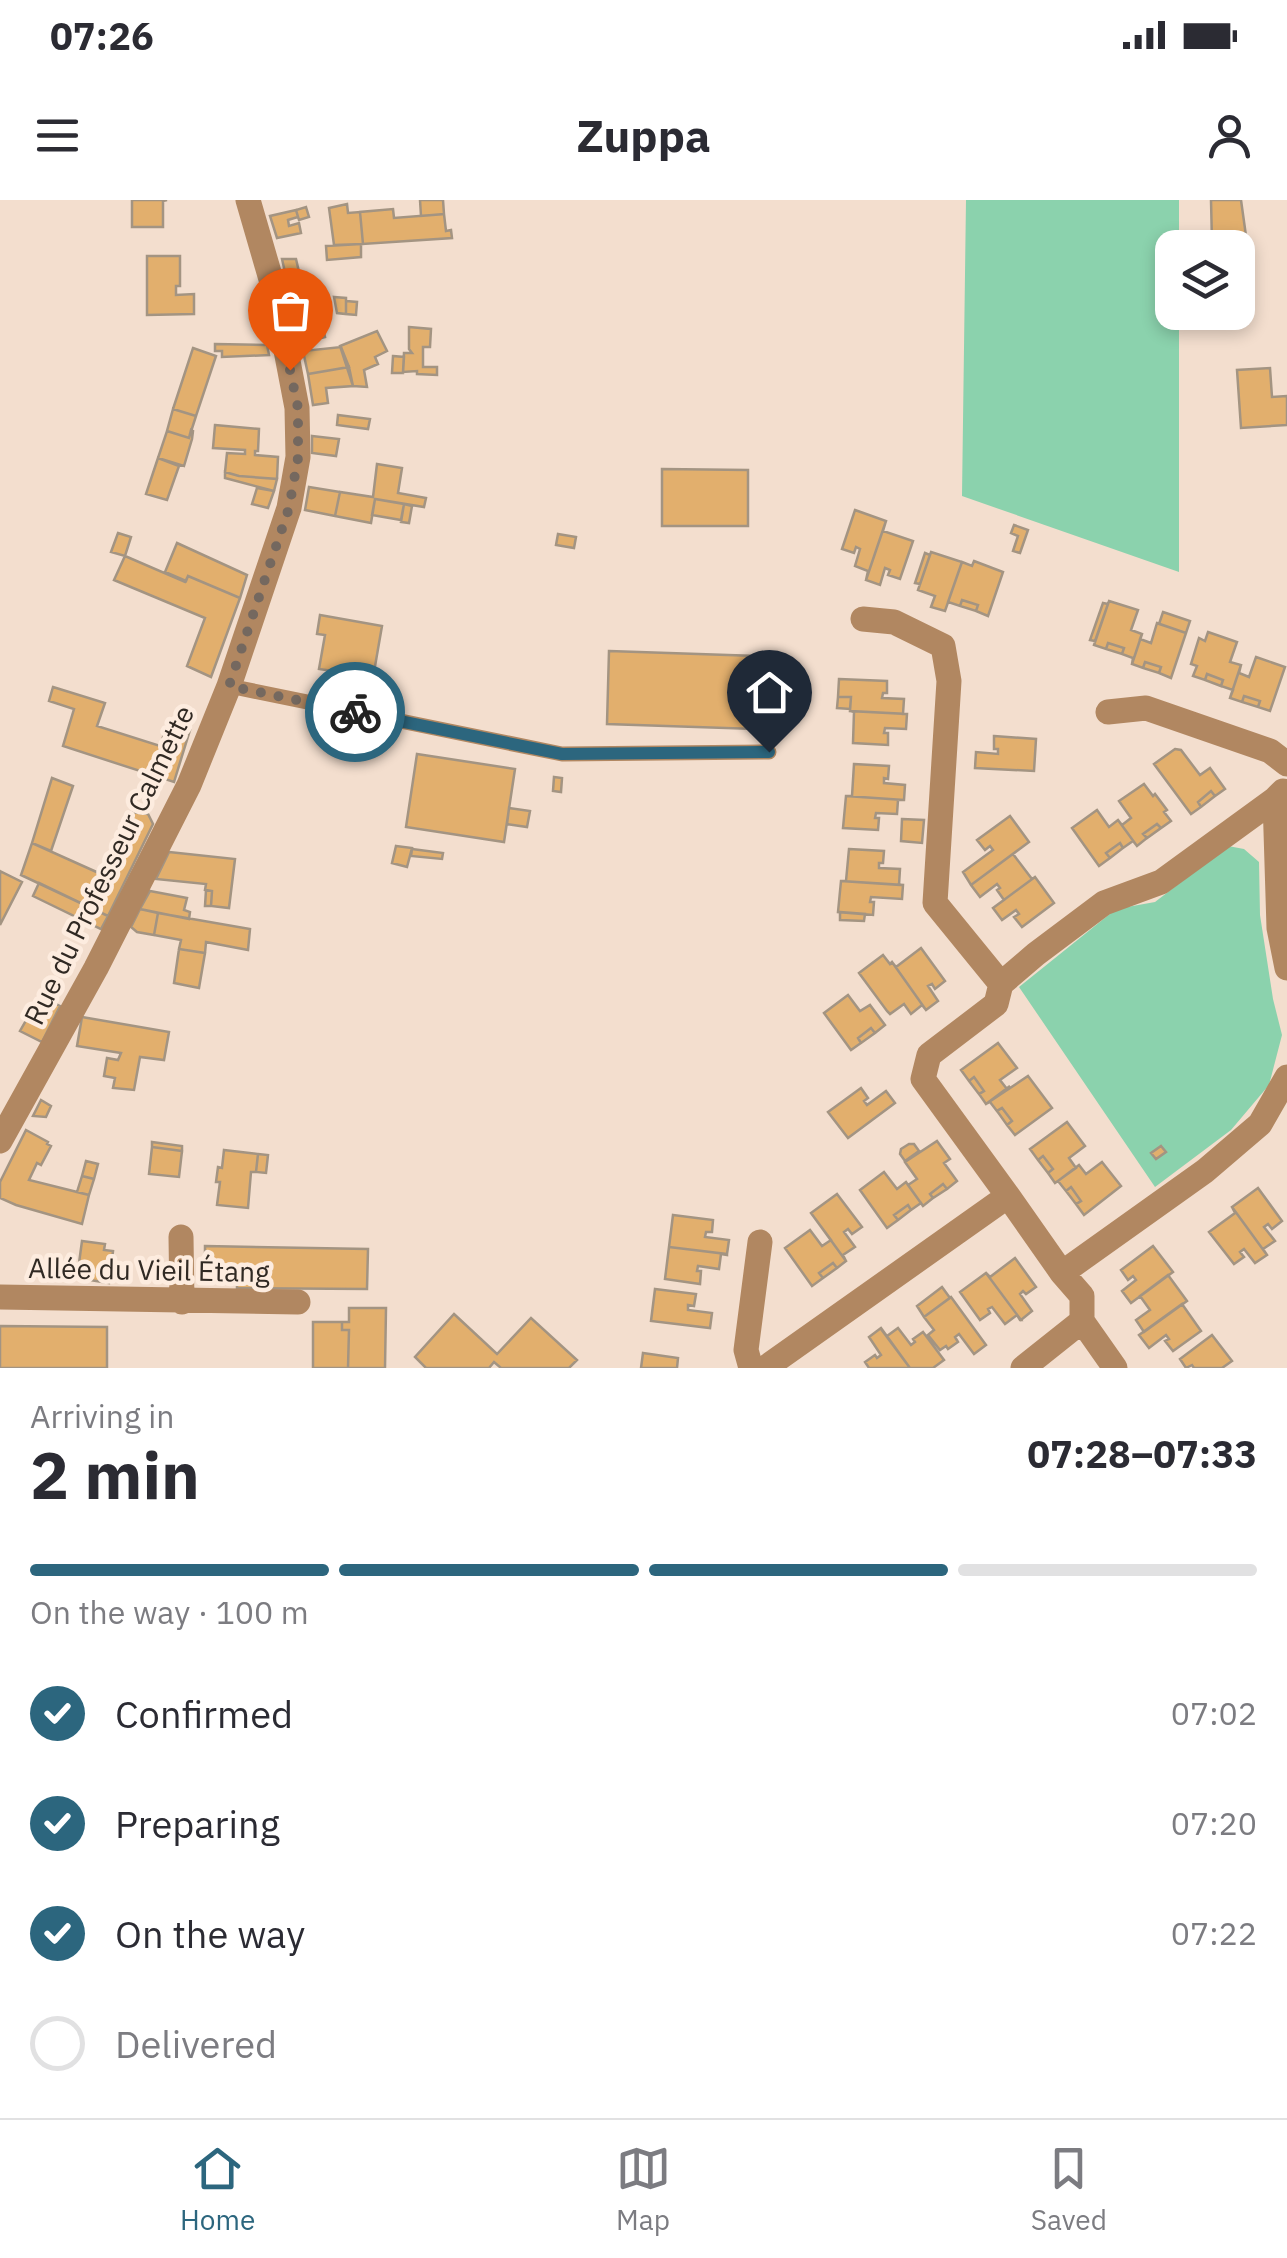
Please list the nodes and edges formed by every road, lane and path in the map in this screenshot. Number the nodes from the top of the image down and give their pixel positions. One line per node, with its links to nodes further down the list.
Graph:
1 (248, 200): 3 (street, Rue du Professeur Calmette)
2 (862, 619): 9 (street)
3 (229, 686): 5 (lane); 11 (street, Rue du Professeur Calmette)
4 (1108, 712): 6 (street)
5 (769, 752)
6 (1287, 764)
7 (1281, 793): 8 (street); 9 (street)
8 (1287, 968)
9 (1002, 984): 12 (street)
10 (1287, 1077): 15 (street)
11 (0, 1141)
12 (1008, 1196): 15 (street); 21 (street)
13 (181, 1237): 17 (street)
14 (760, 1242): 20 (street)
15 (1062, 1273): 19 (street)
16 (0, 1298): 17 (street, Allée du Vieil Étang)
17 (182, 1302): 18 (street, Allée du Vieil Étang)
18 (298, 1302)
19 (1082, 1322): 22 (street); 23 (street)
20 (752, 1368)
21 (765, 1368)
22 (1023, 1368)
23 (1115, 1368)

